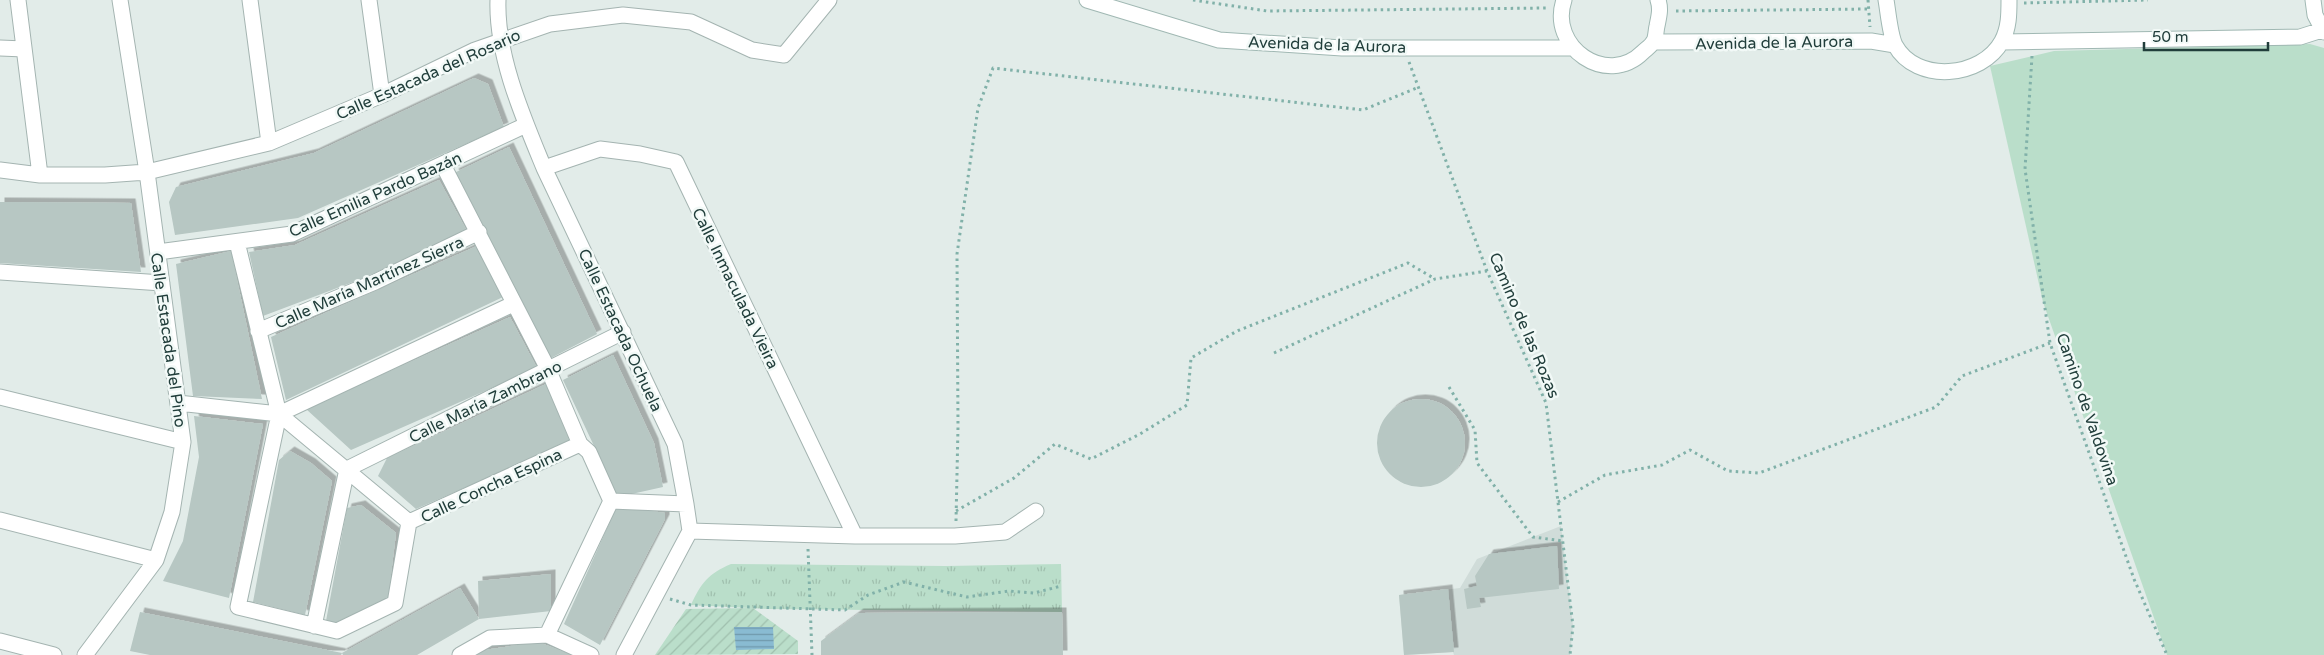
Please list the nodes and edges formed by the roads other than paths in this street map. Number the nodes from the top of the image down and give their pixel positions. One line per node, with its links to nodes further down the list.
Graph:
1 (18, 0): 20 (street)
2 (120, 0): 27 (street, Calle Estacada del Pino)
3 (250, 0): 23 (street)
4 (369, 0): 21 (street)
5 (498, 0): 14 (street, Calle Estacada Ochuela)
6 (829, 0): 14 (street, Calle Estacada del Rosario)
7 (1087, 0): 19 (street, Avenida de la Aurora)
8 (1564, 0): 19 (street)
9 (1658, 0): 15 (street)
10 (1886, 0): 17 (street)
11 (2314, 0): 13 (street)
12 (2016, 1): 16 (street)
13 (2323, 31): 16 (street)
14 (501, 40): 21 (street, Calle Estacada del Rosario); 22 (street, Calle Estacada Ochuela)
15 (1653, 42): 17 (street, Avenida de la Aurora); 19 (street)
16 (2002, 42): 17 (street)
17 (1895, 45)
18 (0, 48): 20 (street)
19 (1572, 48)
20 (24, 49): 28 (street)
21 (382, 95): 23 (street, Calle Estacada del Rosario)
22 (526, 125): 24 (street, Calle Emilia Pardo Bazán); 25 (street, Calle Estacada Ochuela)
23 (269, 143): 27 (street, Calle Estacada del Rosario)
24 (443, 165): 29 (street); 30 (street, Calle Emilia Pardo Bazán)
25 (544, 168): 36 (street, Calle Estacada Ochuela); 50 (street, Calle Inmaculada Vieira)
26 (0, 170): 28 (street, Calle Estacada del Rosario)
27 (147, 172): 28 (street, Calle Estacada del Rosario); 31 (street, Calle Estacada del Pino)
28 (40, 175)
29 (479, 232): 34 (street); 35 (street, Calle María Martínez Sierra)
30 (237, 242): 31 (street, Calle Emilia Pardo Bazán); 35 (street)
31 (158, 252): 33 (street, Calle Estacada del Pino)
32 (0, 272): 33 (street)
33 (162, 284): 39 (street, Calle Estacada del Pino)
34 (514, 304): 37 (street); 40 (street)
35 (258, 332): 40 (street)
36 (623, 332): 37 (street, Calle María Zambrano); 45 (street, Calle Estacada Ochuela)
37 (548, 369): 42 (street); 43 (street, Calle María Zambrano)
38 (0, 397): 41 (street)
39 (178, 402): 40 (street); 41 (street, Calle Estacada del Pino)
40 (278, 414): 43 (street); 52 (street, Calle Concha Espina)
41 (183, 442): 51 (street, Calle Estacada del Pino)
42 (580, 444): 44 (street); 48 (street, Calle Concha Espina)
43 (347, 469): 48 (street); 52 (street)
44 (611, 501): 45 (street); 53 (street)
45 (686, 504): 49 (street, Calle Estacada Ochuela)
46 (1036, 511): 50 (street)
47 (0, 520): 51 (street)
48 (409, 522): 52 (street, Calle Concha Espina)
49 (690, 531): 50 (street); 59 (street)
50 (855, 536)
51 (156, 560): 56 (street, Calle Estacada del Pino)
52 (314, 626)
53 (547, 635): 57 (street); 58 (street)
54 (0, 641): 55 (street)
55 (54, 655)
56 (85, 655)
57 (460, 655)
58 (591, 655)
59 (624, 655)

